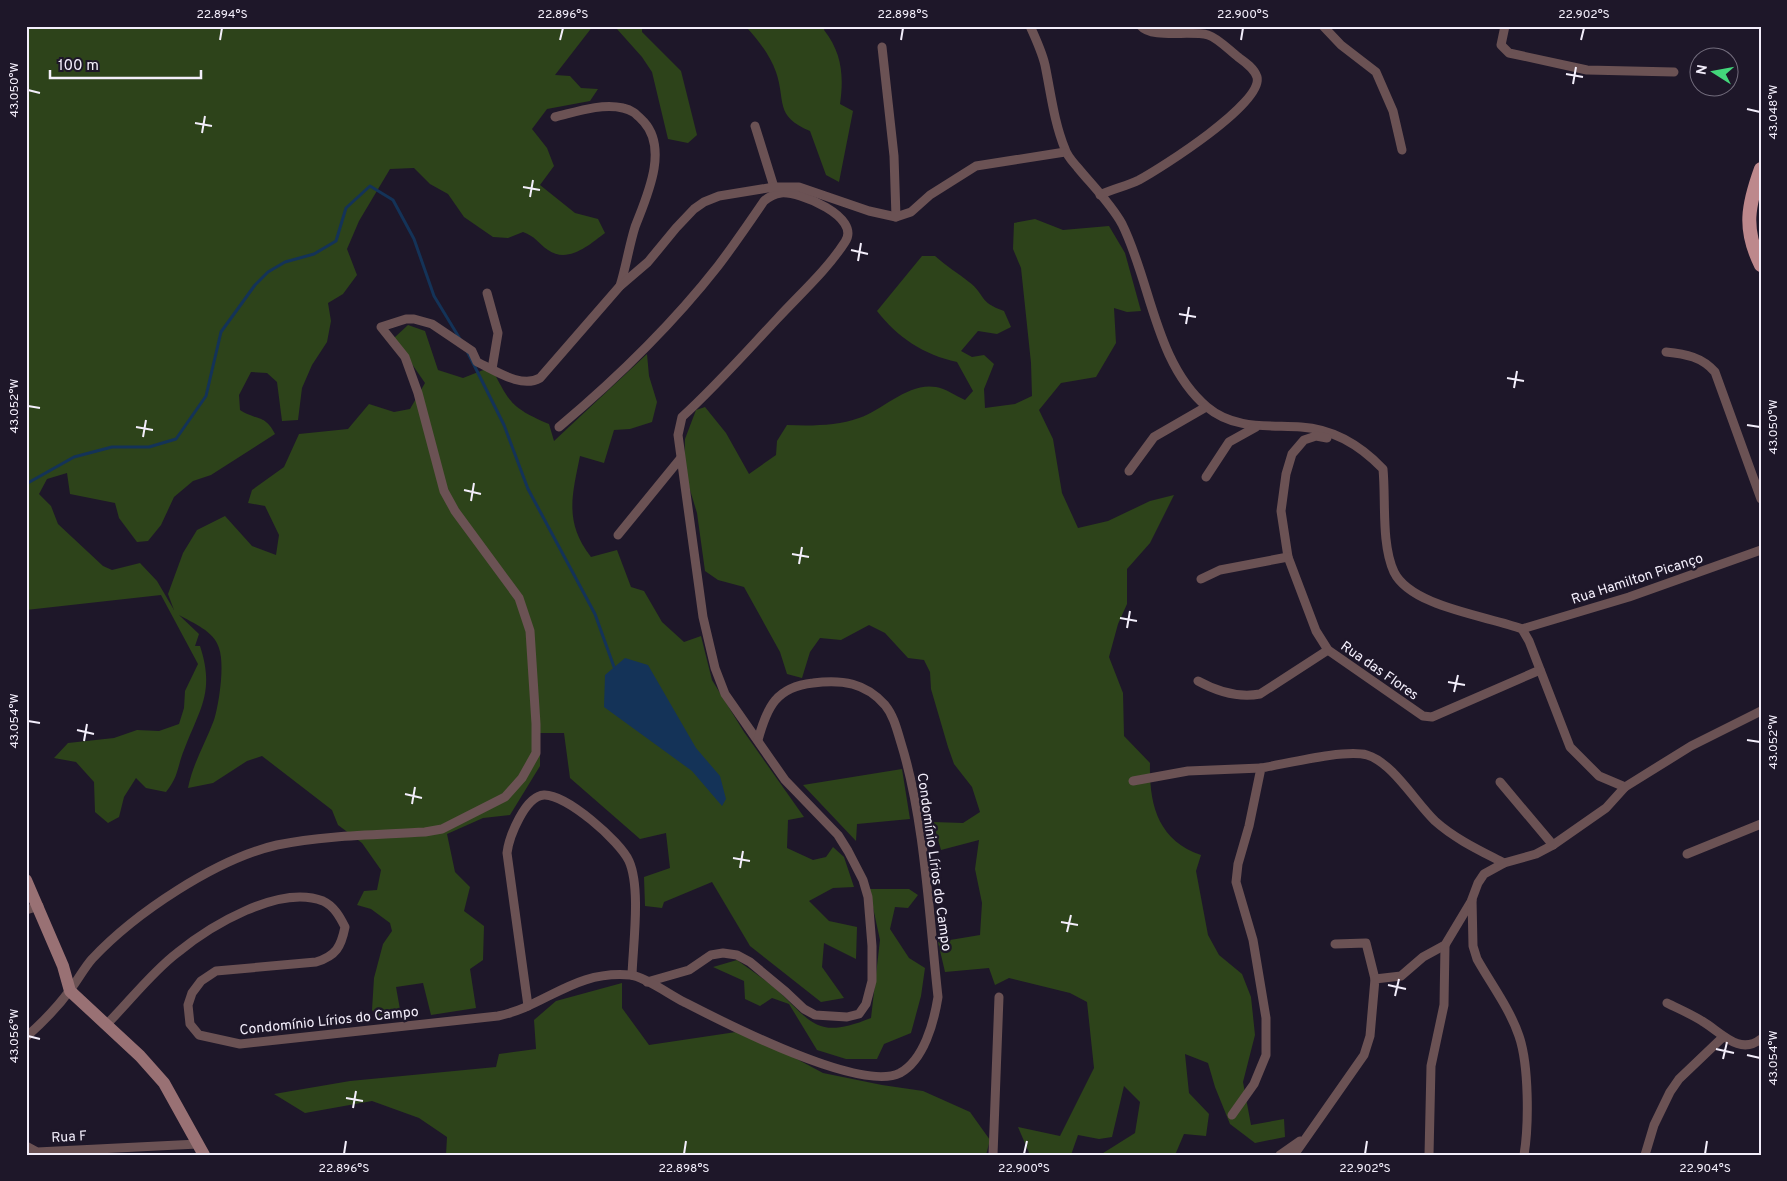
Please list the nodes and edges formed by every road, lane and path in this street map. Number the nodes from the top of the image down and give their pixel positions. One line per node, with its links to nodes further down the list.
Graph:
1 (1030, 26): 10 (street)
2 (1141, 26): 13 (street)
3 (1324, 26): 9 (street)
4 (1505, 26): 6 (street)
5 (882, 47): 14 (street)
6 (1674, 72)
7 (555, 117): 16 (street)
8 (755, 126): 12 (street)
9 (1402, 150)
10 (1065, 152): 13 (street); 14 (street)
11 (1761, 169): 15 (main road)
12 (774, 187): 14 (street); 16 (street)
13 (1100, 195): 20 (street)
14 (896, 217)
15 (1761, 265)
16 (620, 286): 19 (street)
17 (487, 293): 19 (street)
18 (1666, 352): 27 (street)
19 (492, 369): 55 (street)
20 (1206, 407): 22 (street); 25 (street)
21 (559, 427): 24 (street)
22 (1256, 427): 23 (street); 26 (street)
23 (1370, 455): 30 (street, Rua das Flores); 32 (street)
24 (680, 459): 28 (street); 37 (street)
25 (1129, 471)
26 (1206, 477)
27 (1761, 499)
28 (618, 535)
29 (1761, 550): 32 (street, Rua Hamilton Picanço)
30 (1288, 557): 31 (street); 33 (street, Rua das Flores)
31 (1202, 579)
32 (1522, 629): 34 (street)
33 (1328, 650): 34 (street, Rua das Flores); 35 (street)
34 (1540, 670): 41 (street)
35 (1198, 681)
36 (1761, 711): 41 (street)
37 (758, 740): 54 (street); 54 (street, Condomínio Lírios do Campo)
38 (1261, 768): 39 (street); 45 (street); 63 (street)
39 (1134, 781)
40 (1500, 782): 43 (street)
41 (1625, 787): 43 (street)
42 (1761, 824): 44 (street)
43 (1553, 845): 45 (street)
44 (1687, 854)
45 (1504, 863): 47 (street)
46 (26, 880): 48 (street)
47 (1472, 899): 51 (street); 72 (street)
48 (39, 906): 49 (street); 55 (street)
49 (26, 910)
50 (1336, 944): 53 (street)
51 (1445, 945): 53 (street); 71 (street)
52 (632, 975): 54 (street, Condomínio Lírios do Campo); 58 (street, Condomínio Lírios do Campo); 58 (street)
53 (1375, 979): 64 (street)
54 (646, 982)
55 (70, 991): 59 (street); 60 (street)
56 (999, 997): 68 (street)
57 (1667, 1003): 61 (street)
58 (528, 1006): 59 (street, Condomínio Lírios do Campo)
59 (108, 1024): 66 (street)
60 (26, 1037)
61 (1722, 1037): 62 (street); 73 (street)
62 (1761, 1038)
63 (1232, 1115)
64 (1302, 1140): 69 (street); 70 (street)
65 (26, 1146): 67 (street, Rua F)
66 (201, 1149): 67 (street, Rua F)
67 (116, 1151)
68 (993, 1155)
69 (1280, 1155)
70 (1294, 1155)
71 (1429, 1155)
72 (1524, 1155)
73 (1645, 1155)

